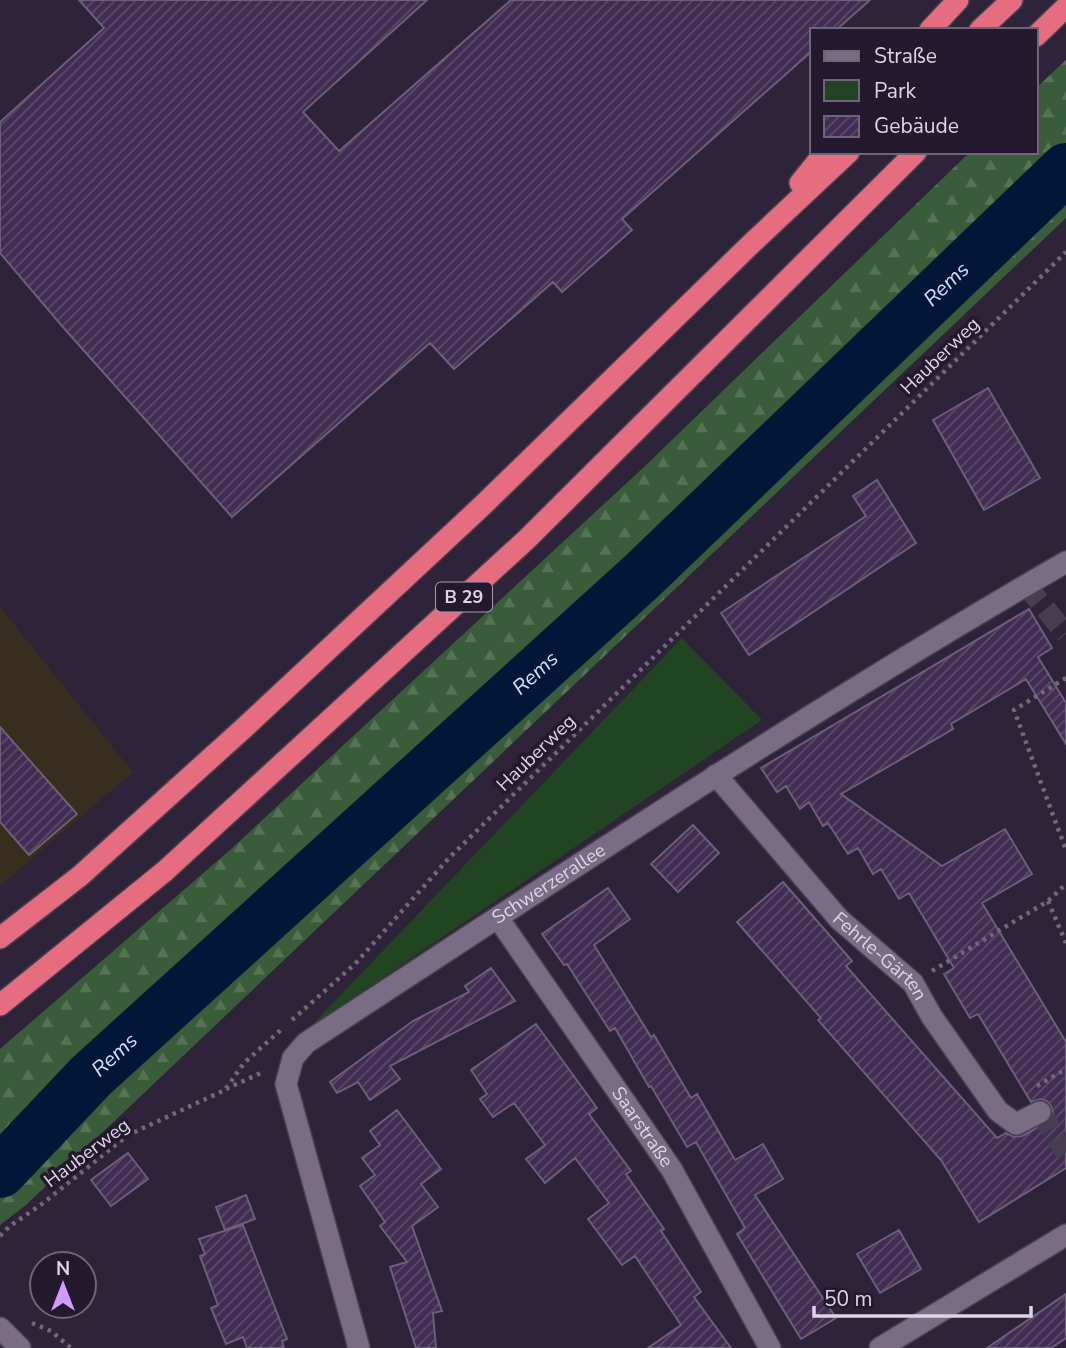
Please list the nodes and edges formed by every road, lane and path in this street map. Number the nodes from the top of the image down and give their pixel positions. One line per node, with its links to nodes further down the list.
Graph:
1 (958, 0): 4 (highway)
2 (1012, 0): 5 (highway)
3 (1066, 6): 6 (highway)
4 (932, 28)
5 (982, 28)
6 (1038, 34)
7 (823, 154): 10 (highway)
8 (847, 154): 10 (highway, B 29)
9 (911, 158): 22 (highway, B 29)
10 (751, 244): 19 (highway, B 29)
11 (1066, 252): 24 (path, Hauberweg)
12 (1066, 562): 14 (street, Schwerzerallee)
13 (1066, 678): 15 (path)
14 (716, 775): 18 (street, Schwerzerallee); 21 (street, Fehrle-Gärten)
15 (1066, 850)
16 (1066, 884): 17 (path)
17 (1048, 901): 20 (path); 21 (path)
18 (498, 918): 23 (street, Schwerzerallee); 31 (street, Saarstraße)
19 (0, 938)
20 (1066, 943)
21 (913, 983): 25 (street, Fehrle-Gärten)
22 (0, 1005)
23 (293, 1058): 24 (path); 30 (street)
24 (225, 1090): 27 (path, Hauberweg)
25 (1040, 1112)
26 (1066, 1235): 32 (street)
27 (0, 1236)
28 (0, 1328): 29 (street)
29 (19, 1348)
30 (359, 1348)
31 (770, 1348)
32 (880, 1348)

